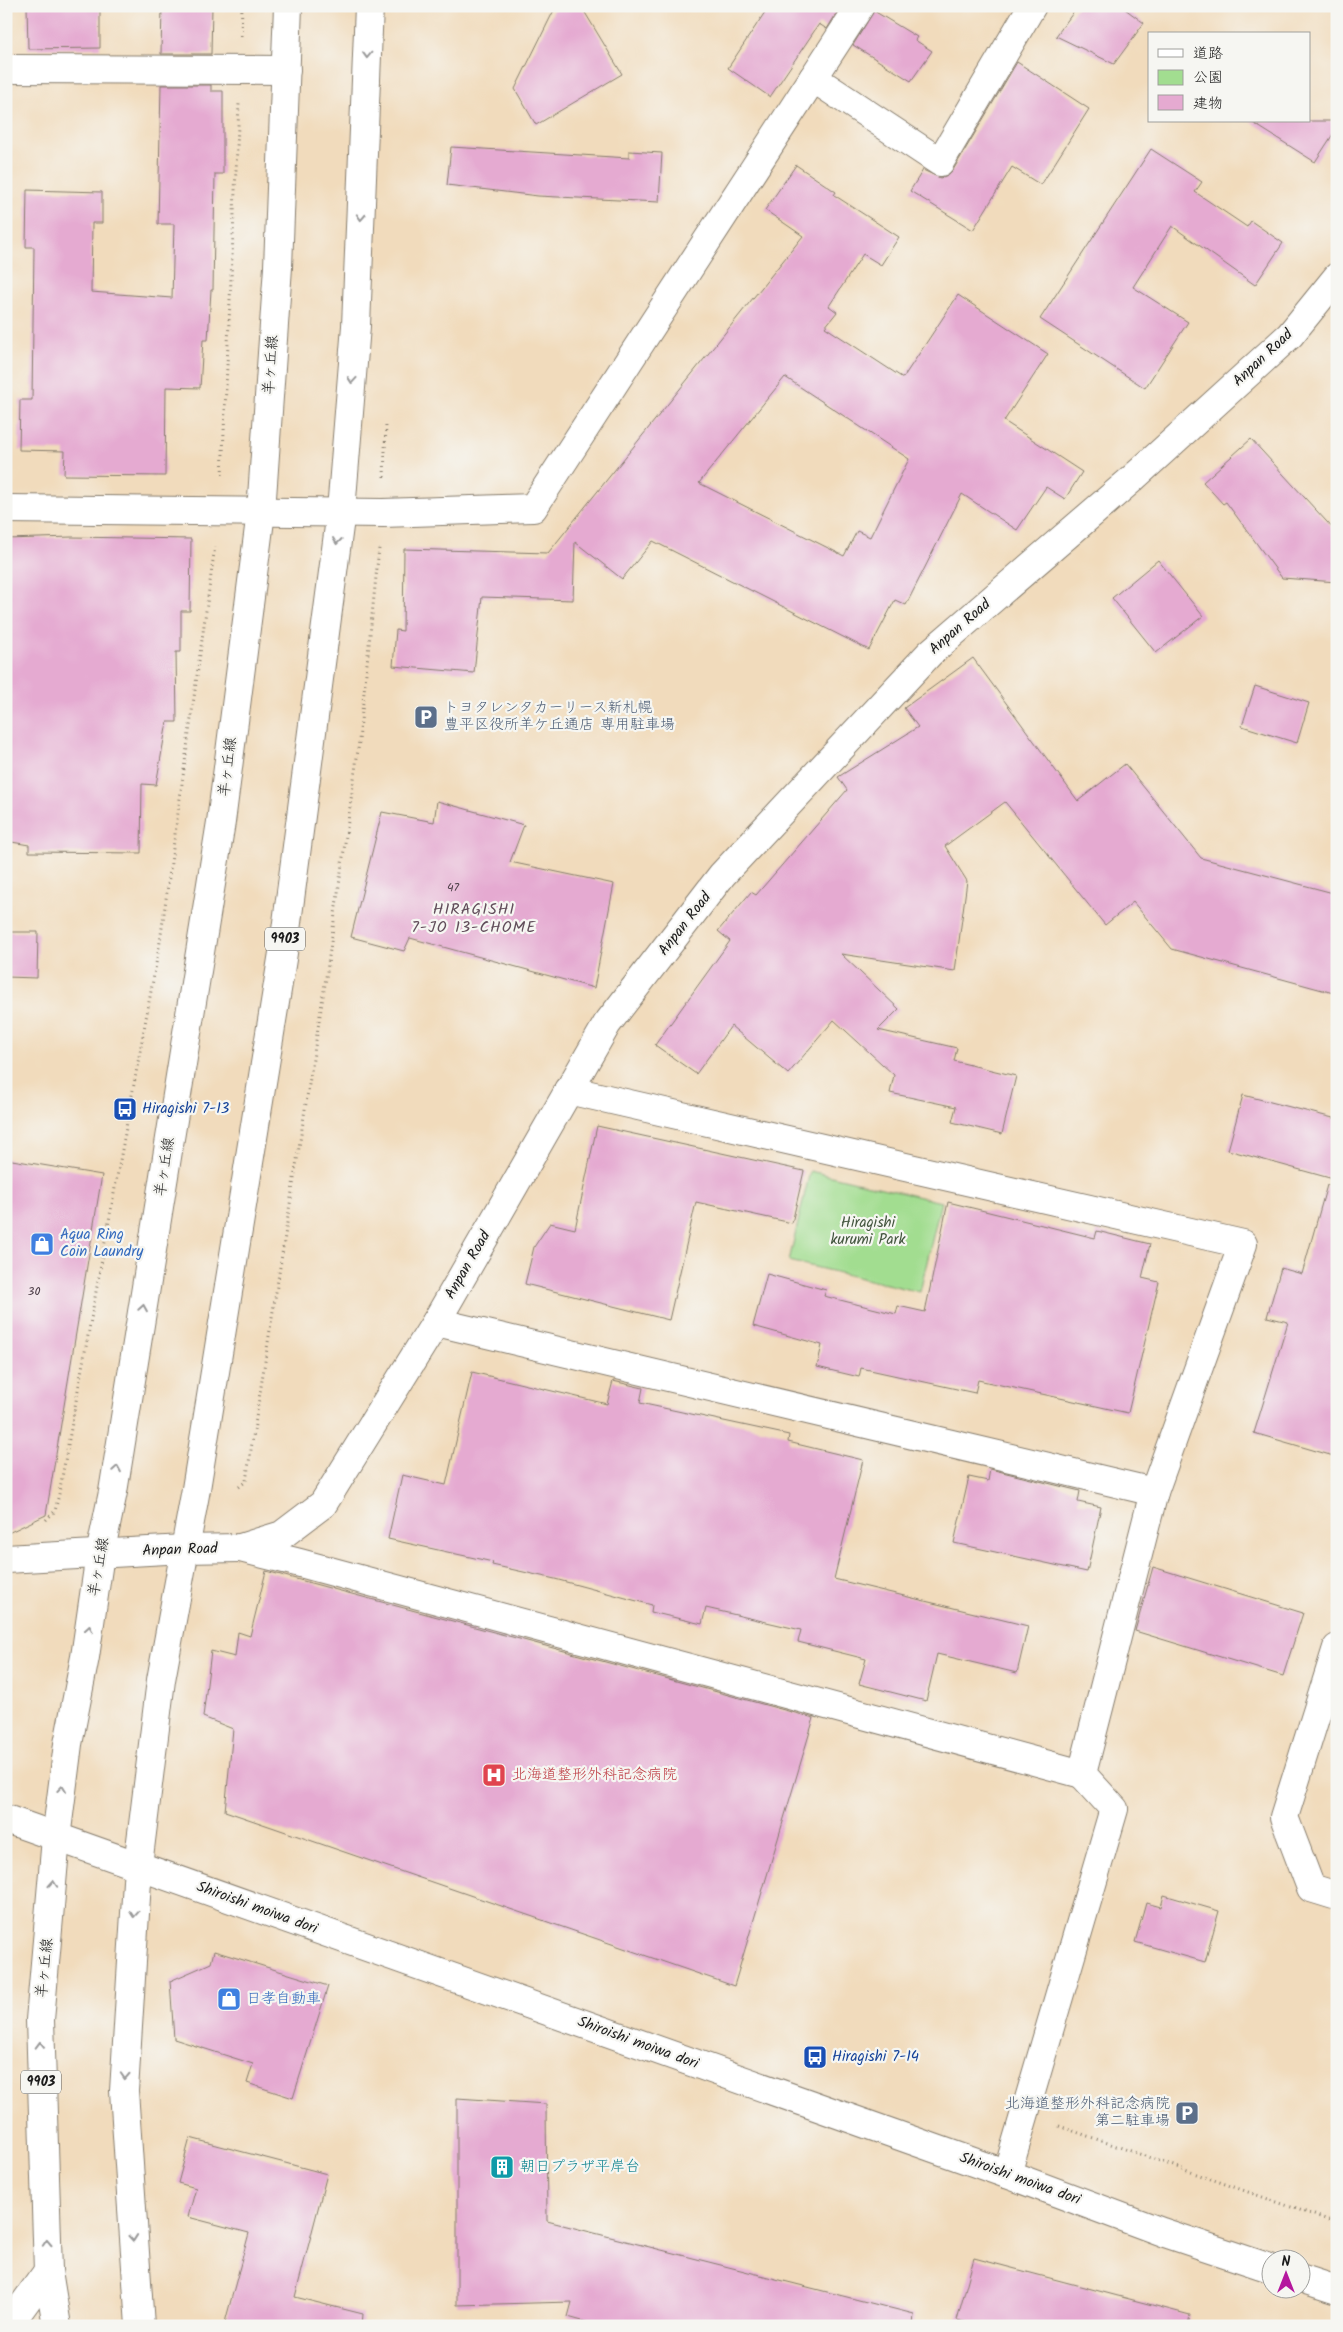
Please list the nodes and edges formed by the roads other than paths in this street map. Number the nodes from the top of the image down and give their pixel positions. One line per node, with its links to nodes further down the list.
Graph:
1 (288, 6): 6 (street, 羊ヶ丘線 / 9903)
2 (369, 6): 10 (street, 9903, one-way to 10)
3 (860, 6): 7 (street)
4 (1032, 6): 7 (street)
5 (6, 69): 6 (street)
6 (286, 70): 11 (street, 羊ヶ丘線 / 9903)
7 (813, 78): 10 (street)
8 (1337, 277): 12 (street, Anpan Road)
9 (6, 509): 11 (street)
10 (341, 511): 11 (street); 16 (street, 9903, one-way to 16)
11 (261, 512): 17 (street, 羊ヶ丘線 / 9903, one-way to 11)
12 (568, 1090): 13 (street, Anpan Road); 14 (street)
13 (436, 1322): 14 (street); 15 (street, Anpan Road)
14 (1154, 1492): 20 (street)
15 (240, 1548): 16 (street, Anpan Road); 20 (street)
16 (184, 1549): 17 (street, Anpan Road); 23 (street, 9903)
17 (100, 1554): 18 (street, Anpan Road); 22 (street, 羊ヶ丘線 / 9903, one-way to 17)
18 (6, 1559)
19 (1337, 1648): 24 (street)
20 (1082, 1774): 25 (street)
21 (6, 1818): 22 (street, Shiroishi moiwa dori)
22 (56, 1838): 23 (street, Shiroishi moiwa dori); 27 (street, 羊ヶ丘線 / 9903, one-way to 22)
23 (138, 1865): 25 (street, Shiroishi moiwa dori); 32 (street, 9903, one-way to 32)
24 (1337, 1896)
25 (1007, 2174): 26 (street, Shiroishi moiwa dori)
26 (1260, 2265)
27 (48, 2271): 30 (street); 31 (street, 羊ヶ丘線 / 9903)
28 (1310, 2281): 29 (street)
29 (1337, 2290)
30 (8, 2326)
31 (57, 2326)
32 (140, 2326)

